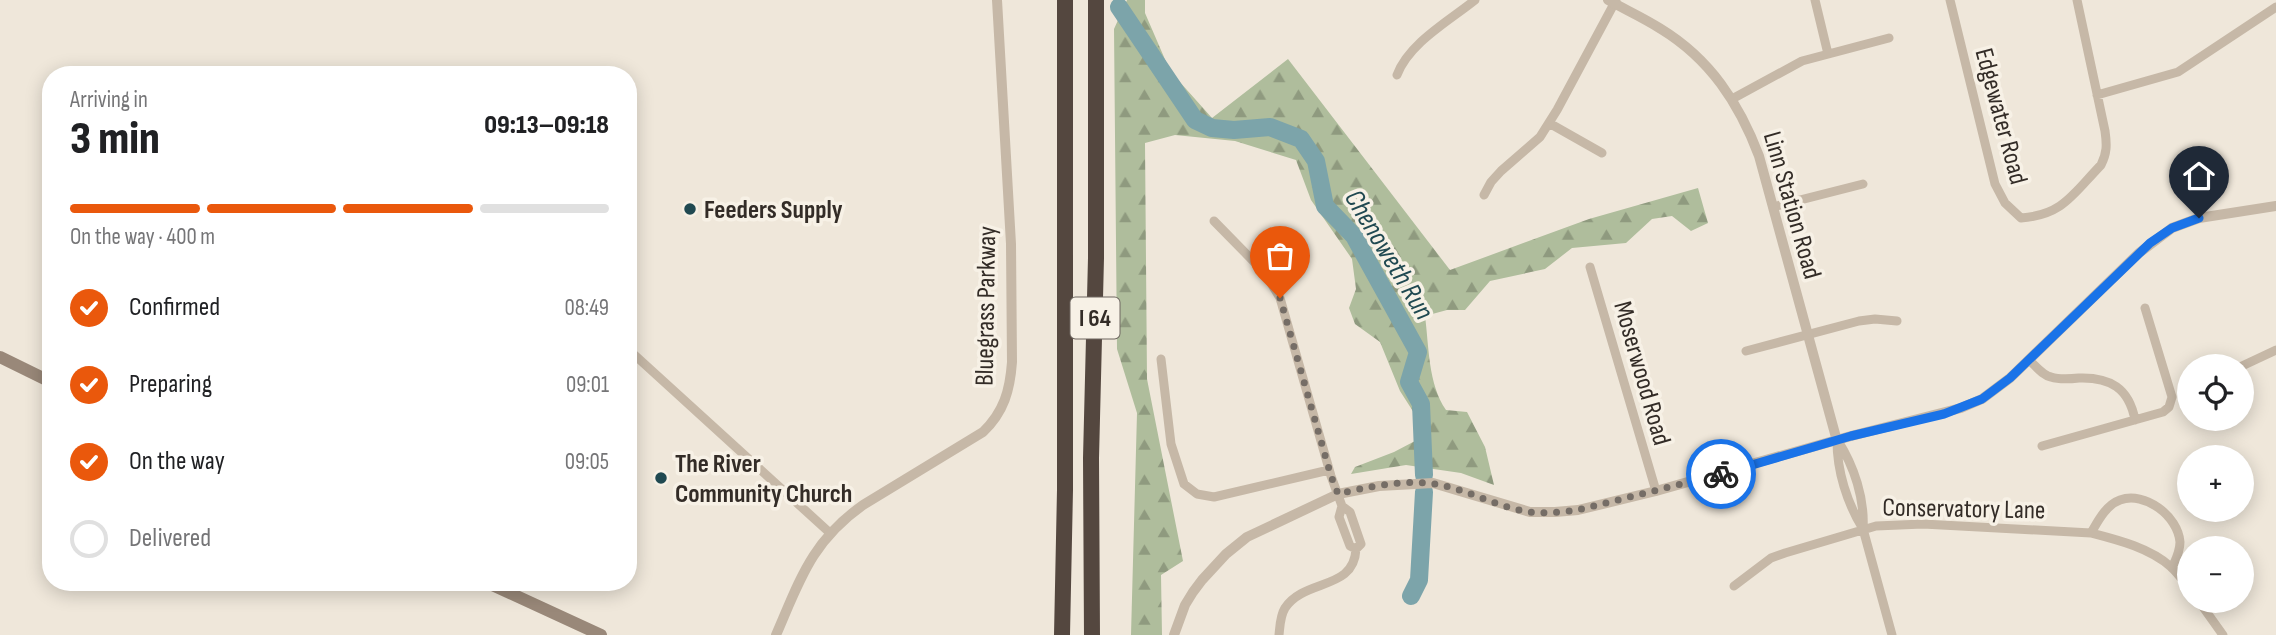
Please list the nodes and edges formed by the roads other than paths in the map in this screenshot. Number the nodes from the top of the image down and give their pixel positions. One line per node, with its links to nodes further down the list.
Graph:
1 (997, 0): 41 (street, Bluegrass Parkway)
2 (1065, 0): 50 (highway, I 64)
3 (1096, 0): 51 (highway, I 64)
4 (1475, 0): 12 (street)
5 (1815, 0): 11 (street)
6 (1950, 0): 13 (street, Edgewater Road)
7 (2077, 0): 13 (street, Edgewater Road)
8 (1613, 1): 14 (street, Linn Station Road); 15 (street)
9 (2276, 7): 13 (street)
10 (1889, 38): 11 (street)
11 (1828, 54): 14 (street)
12 (1397, 75)
13 (2097, 95)
14 (1732, 99): 20 (street, Linn Station Road)
15 (1549, 123): 16 (street); 18 (street)
16 (1602, 153)
17 (1863, 184): 20 (street)
18 (1484, 195)
19 (2276, 206): 31 (street)
20 (1773, 207): 25 (street, Linn Station Road)
21 (1214, 221): 37 (street)
22 (1590, 267): 38 (street, Moserwood Road)
23 (2145, 308): 34 (street)
24 (1897, 321): 25 (street)
25 (1807, 334): 27 (street); 35 (street, Linn Station Road)
26 (2276, 350): 32 (street)
27 (1746, 351)
28 (0, 357): 33 (main road)
29 (637, 357): 41 (street)
30 (1161, 359): 37 (street)
31 (2029, 360): 34 (street); 35 (street)
32 (2254, 360)
33 (42, 378)
34 (2135, 419): 36 (street)
35 (1837, 441): 38 (street); 40 (street, Linn Station Road)
36 (2042, 446)
37 (1329, 470): 39 (street)
38 (1656, 491): 39 (street)
39 (1338, 494): 52 (street); 53 (street)
40 (1863, 529): 42 (street, Conservatory Lane); 45 (street, Conservatory Lane); 54 (street, Linn Station Road)
41 (830, 533): 49 (street, Bluegrass Parkway)
42 (2091, 533): 43 (street, Conservatory Lane); 43 (street)
43 (2172, 568): 44 (street, Conservatory Lane)
44 (2177, 574)
45 (1734, 586)
46 (505, 591): 48 (main road)
47 (2207, 613): 55 (street)
48 (601, 635)
49 (776, 635)
50 (1062, 635)
51 (1092, 635)
52 (1174, 635)
53 (1279, 635)
54 (1892, 635)
55 (2223, 635)

